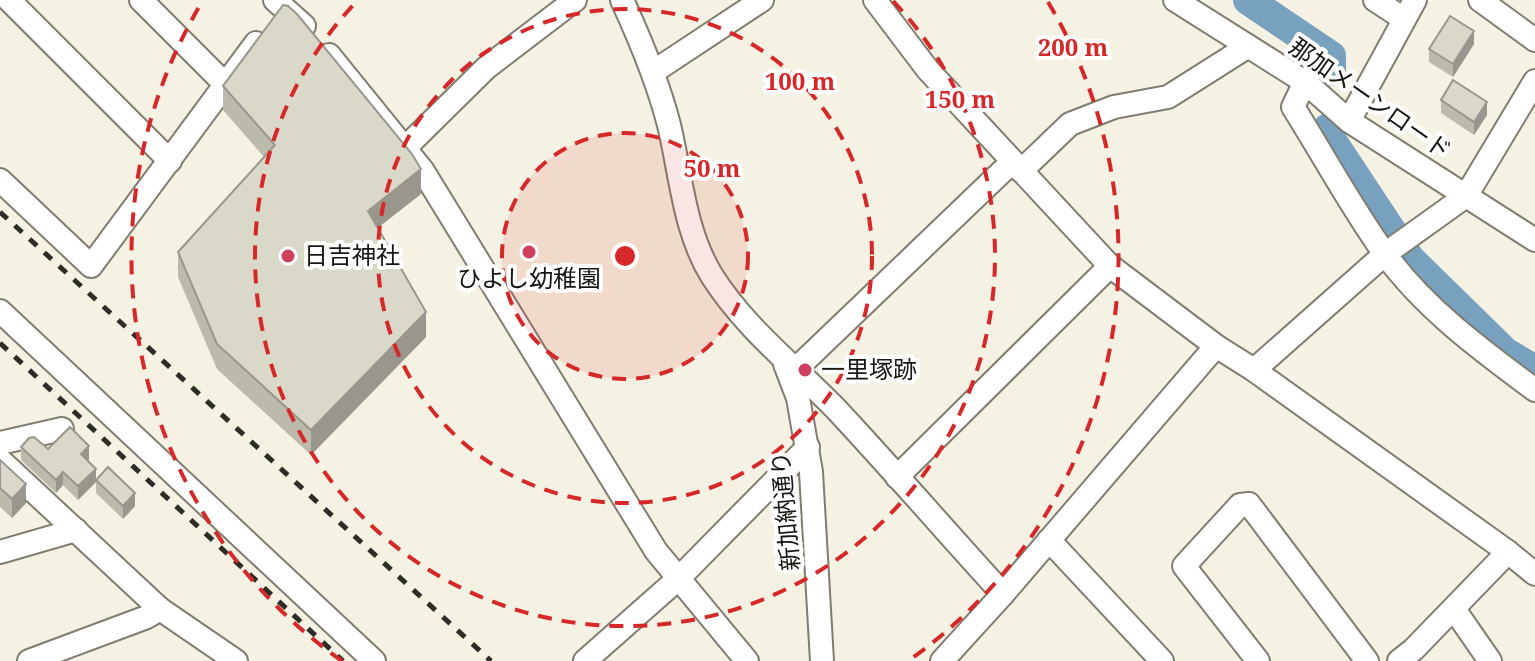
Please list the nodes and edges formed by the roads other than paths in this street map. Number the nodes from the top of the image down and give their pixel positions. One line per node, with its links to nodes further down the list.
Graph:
1 (9, 0): 20 (street)
2 (141, 0): 17 (street)
3 (575, 0): 19 (street)
4 (622, 0): 14 (street)
5 (762, 0): 14 (street)
6 (875, 0): 21 (street)
7 (1175, 0): 13 (street, 那加メーンロード)
8 (1375, 0): 11 (street)
9 (1480, 0): 12 (street)
10 (282, 3): 17 (street); 19 (street)
11 (1409, 9): 18 (street)
12 (1535, 40)
13 (1247, 47): 16 (street, 那加メーンロード); 21 (street)
14 (653, 72): 29 (street)
15 (1535, 81): 23 (street)
16 (1305, 82): 18 (street, 那加メーンロード); 25 (street)
17 (224, 83): 20 (street)
18 (1349, 121): 23 (street, 那加メーンロード)
19 (405, 148): 42 (street)
20 (170, 161): 22 (street)
21 (1016, 167): 26 (street); 29 (street)
22 (0, 180)
23 (1466, 196): 24 (street, 那加メーンロード); 25 (street)
24 (1535, 240)
25 (1398, 245): 30 (street); 31 (street)
26 (1110, 266): 28 (street); 36 (street)
27 (0, 311): 48 (street)
28 (1216, 346): 30 (street); 38 (street)
29 (790, 364): 34 (street, 新加納通り); 36 (street)
30 (1254, 370): 40 (street)
31 (1535, 390)
32 (62, 429): 33 (street)
33 (0, 443)
34 (808, 447): 42 (street); 51 (street, 新加納通り)
35 (0, 460): 37 (street)
36 (897, 477): 43 (street)
37 (76, 530): 39 (street); 44 (street)
38 (1049, 540): 43 (street); 53 (street)
39 (0, 552)
40 (1508, 552): 41 (street); 45 (street)
41 (1535, 574)
42 (679, 578): 49 (street); 50 (street)
43 (1003, 594): 52 (street)
44 (160, 609): 46 (street); 47 (street)
45 (1454, 609): 56 (street); 57 (street)
46 (29, 661)
47 (236, 661)
48 (374, 661)
49 (585, 661)
50 (747, 661)
51 (822, 661)
52 (942, 661)
53 (1162, 661)
54 (1258, 661): 55 (street)
55 (1367, 661)
56 (1399, 661)
57 (1490, 661)

